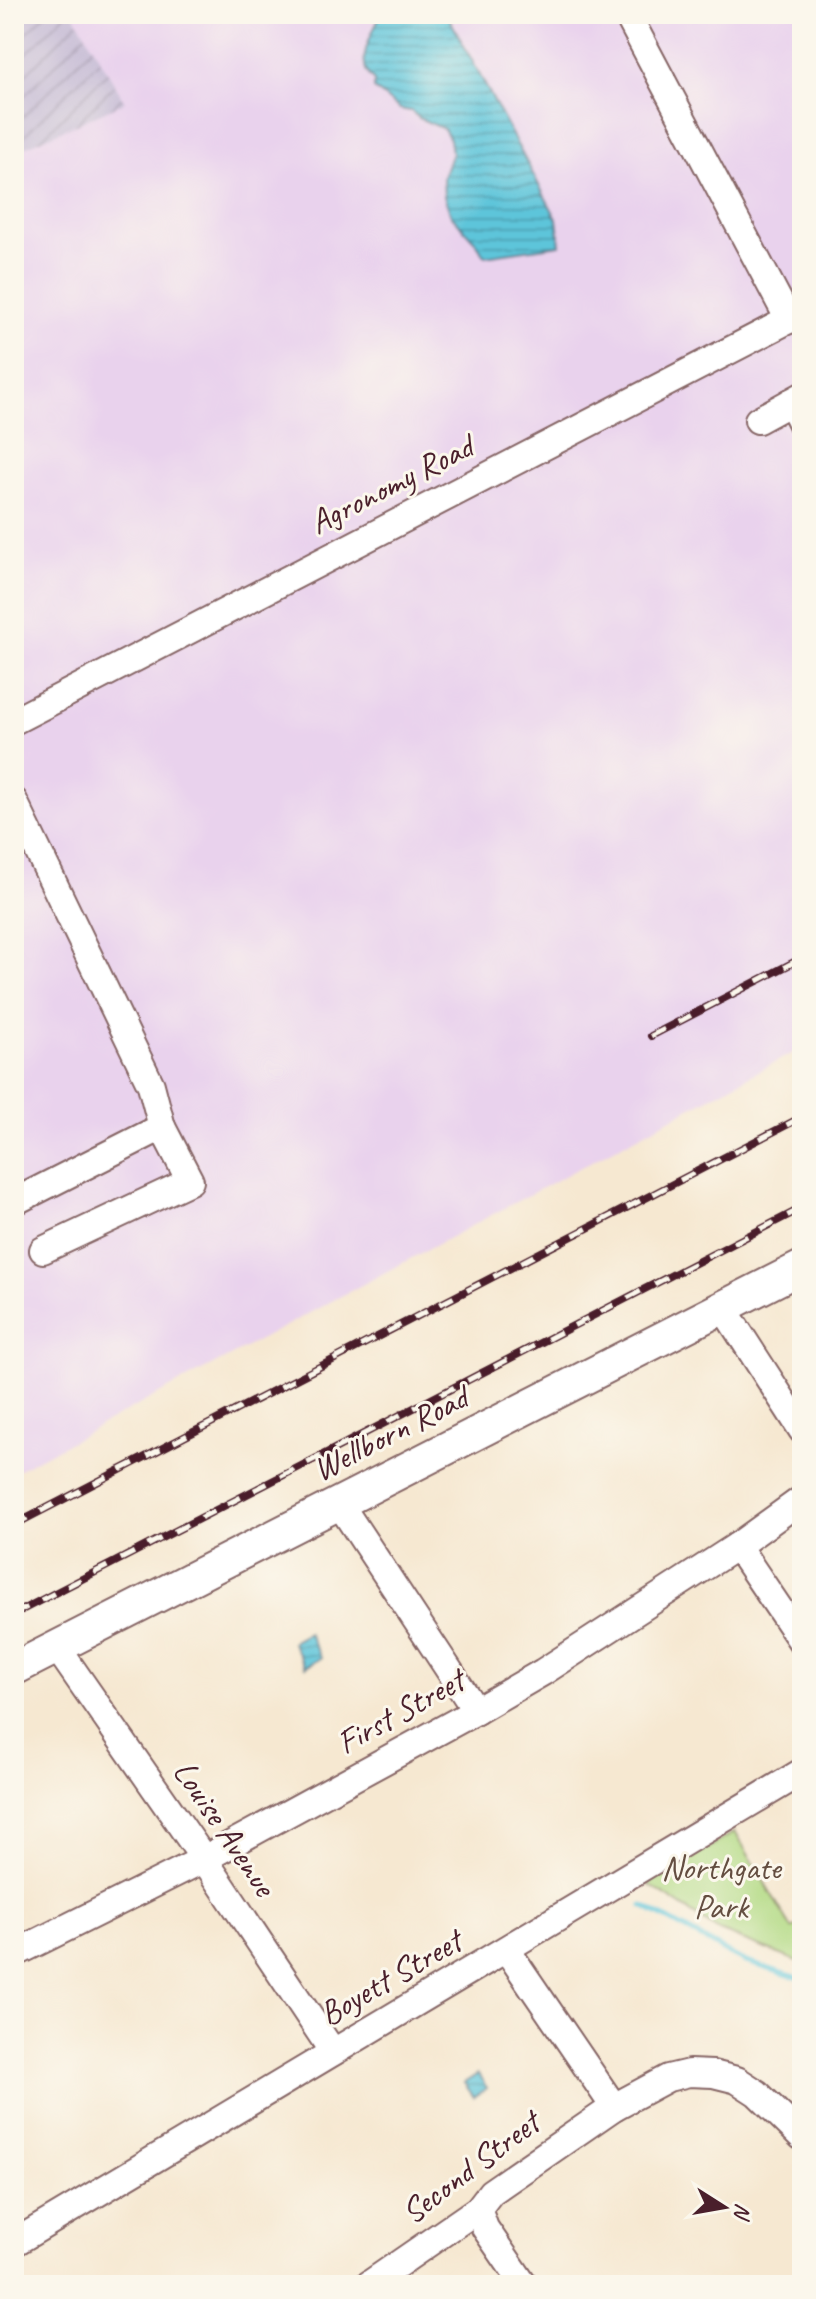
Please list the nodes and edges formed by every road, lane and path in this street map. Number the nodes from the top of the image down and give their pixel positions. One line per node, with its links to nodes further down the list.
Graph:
1 (627, 14): 2 (street)
2 (796, 317): 5 (street, Agronomy Road)
3 (798, 408): 4 (street)
4 (758, 420)
5 (14, 721)
6 (14, 801): 7 (street)
7 (162, 1127): 8 (street); 9 (street)
8 (14, 1202)
9 (43, 1250)
10 (802, 1267): 11 (main road, Wellborn Road)
11 (722, 1306): 12 (street); 14 (main road, Wellborn Road)
12 (802, 1430)
13 (802, 1499): 15 (street, First Street)
14 (339, 1503): 17 (main road, Wellborn Road); 19 (street)
15 (737, 1546): 16 (street); 19 (street, First Street)
16 (802, 1642)
17 (56, 1646): 18 (main road, Wellborn Road); 21 (street, Louise Avenue)
18 (14, 1669)
19 (476, 1711): 21 (street, First Street)
20 (802, 1772): 22 (street, Boyett Street)
21 (204, 1859): 23 (street, First Street); 24 (street, Louise Avenue)
22 (507, 1950): 24 (street, Boyett Street); 25 (street)
23 (14, 1954)
24 (333, 2052): 28 (street, Boyett Street)
25 (614, 2107): 26 (street, Second Street); 27 (street, Second Street)
26 (802, 2137)
27 (478, 2209): 29 (street, Second Street); 30 (street)
28 (14, 2243)
29 (368, 2285)
30 (524, 2285)

